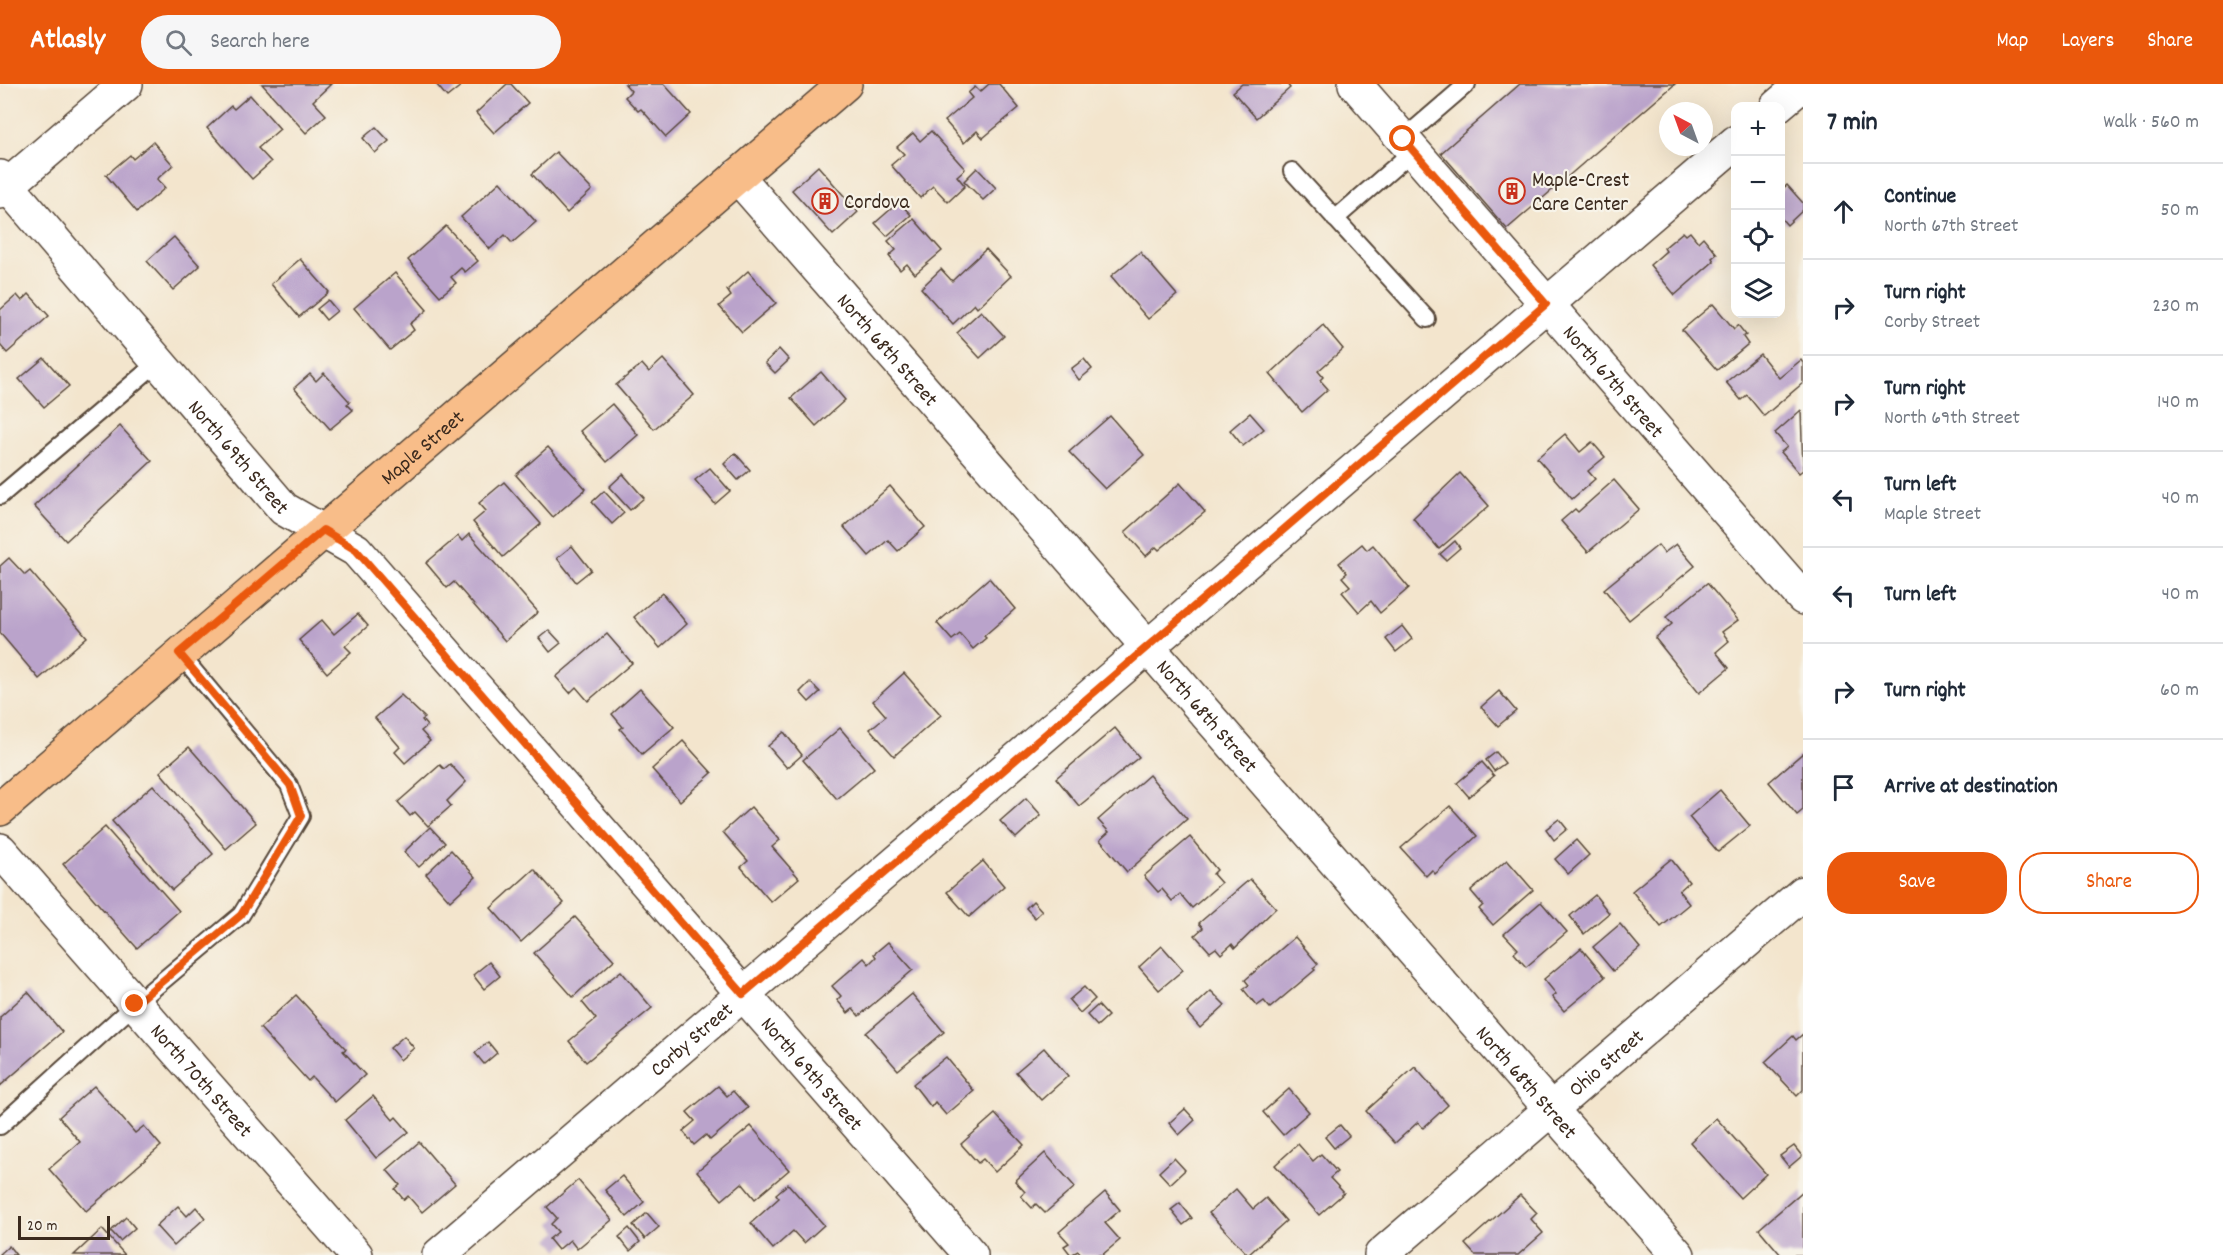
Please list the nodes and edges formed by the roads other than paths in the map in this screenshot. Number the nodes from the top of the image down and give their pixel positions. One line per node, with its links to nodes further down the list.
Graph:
1 (126, 84): 11 (street)
2 (845, 84): 10 (main road, Maple Street)
3 (1355, 84): 7 (street, North 67th Street)
4 (1467, 84): 7 (lane)
5 (1803, 84): 6 (street)
6 (1782, 102)
7 (1408, 145): 12 (lane); 13 (street, North 67th Street)
8 (1731, 146): 13 (street, Corby Street)
9 (1292, 171): 12 (lane)
10 (737, 176): 17 (main road, Maple Street); 19 (street, North 68th Street)
11 (3, 185): 15 (street, North 69th Street)
12 (1335, 219): 14 (lane)
13 (1546, 304): 18 (street, North 67th Street); 19 (street, Corby Street)
14 (1427, 319)
15 (158, 362): 16 (lane); 17 (street, North 69th Street)
16 (0, 496)
17 (323, 530): 20 (main road, Maple Street); 24 (street, North 69th Street)
18 (1803, 598)
19 (1147, 646): 24 (street, Corby Street); 26 (street, North 68th Street)
20 (179, 653): 21 (main road, Maple Street); 25 (lane)
21 (0, 809)
22 (0, 850): 25 (street, North 70th Street)
23 (1803, 893): 26 (street, Ohio Street)
24 (743, 994): 29 (street, Corby Street); 30 (street, North 69th Street)
25 (135, 1004): 27 (lane); 28 (street, North 70th Street)
26 (1550, 1109): 31 (street, Ohio Street); 32 (street, North 68th Street)
27 (0, 1126)
28 (356, 1255)
29 (439, 1255)
30 (971, 1255)
31 (1381, 1255)
32 (1677, 1255)

